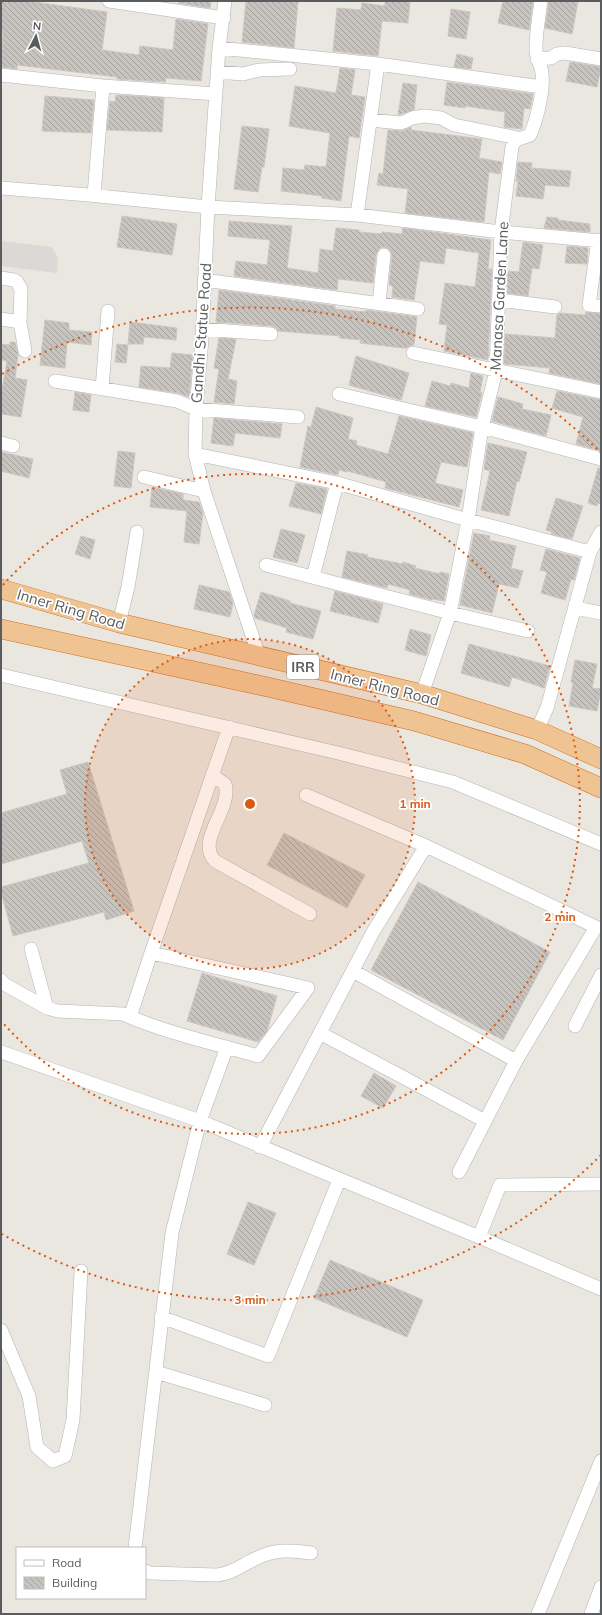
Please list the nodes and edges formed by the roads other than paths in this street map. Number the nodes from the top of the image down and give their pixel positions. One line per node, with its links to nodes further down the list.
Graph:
1 (109, 1): 4 (street)
2 (225, 1): 4 (street, Gandhi Statue Road)
3 (541, 1): 6 (street)
4 (224, 18): 5 (street, Gandhi Statue Road)
5 (219, 48): 8 (street); 10 (street, Gandhi Statue Road)
6 (536, 59): 7 (street); 13 (street)
7 (601, 59)
8 (378, 64): 13 (street); 15 (street)
9 (290, 69): 10 (street)
10 (217, 72): 14 (street, Gandhi Statue Road)
11 (1, 75): 12 (street)
12 (103, 86): 14 (street); 18 (street)
13 (542, 87): 16 (street)
14 (216, 94): 19 (street, Gandhi Statue Road)
15 (370, 120): 16 (street); 20 (street)
16 (518, 138): 21 (street, Manasa Garden Lane)
17 (1, 188): 18 (street)
18 (94, 195): 19 (street)
19 (208, 207): 20 (street); 25 (street, Gandhi Statue Road)
20 (357, 216): 21 (street)
21 (501, 232): 22 (street); 26 (street, Manasa Garden Lane)
22 (600, 241): 28 (street)
23 (384, 255): 27 (street)
24 (1, 278): 33 (street)
25 (204, 280): 27 (street); 34 (street, Gandhi Statue Road)
26 (499, 300): 29 (street); 38 (street, Manasa Garden Lane)
27 (379, 303): 30 (street)
28 (601, 306)
29 (555, 308)
30 (418, 309)
31 (108, 311): 40 (street)
32 (1, 319): 33 (street)
33 (20, 322): 36 (street)
34 (202, 329): 35 (street); 43 (street, Gandhi Statue Road)
35 (271, 334)
36 (26, 351)
37 (413, 353): 38 (street)
38 (496, 371): 41 (street); 45 (street, Manasa Garden Lane)
39 (55, 381): 40 (street)
40 (102, 389): 43 (street)
41 (601, 392)
42 (340, 394): 45 (street)
43 (196, 409): 44 (street); 46 (street, Gandhi Statue Road)
44 (298, 417)
45 (482, 427): 47 (street); 51 (street, Manasa Garden Lane)
46 (194, 454): 49 (street); 50 (street, Gandhi Statue Road)
47 (601, 459)
48 (144, 477): 50 (street)
49 (337, 483): 51 (street); 56 (street)
50 (204, 491): 64 (street, Gandhi Statue Road)
51 (468, 520): 54 (street); 60 (street, Manasa Garden Lane)
52 (137, 532): 61 (street)
53 (601, 532): 54 (street)
54 (590, 552): 58 (street)
55 (266, 565): 56 (street)
56 (314, 577): 60 (street)
57 (1, 589): 61 (highway, Inner Ring Road / IRR)
58 (575, 608): 59 (street); 68 (street)
59 (601, 612)
60 (450, 613): 63 (street); 66 (street, Manasa Garden Lane)
61 (119, 623): 64 (highway, Inner Ring Road / IRR)
62 (1, 629): 71 (highway, Inner Ring Road / IRR)
63 (528, 631)
64 (259, 656): 66 (highway, Inner Ring Road / IRR)
65 (1, 675): 67 (street)
66 (422, 694): 68 (highway, Inner Ring Road / IRR)
67 (229, 727): 70 (street); 73 (street)
68 (537, 730): 69 (highway, Inner Ring Road / IRR)
69 (601, 759)
70 (212, 775): 75 (street); 77 (street)
71 (601, 788)
72 (306, 795): 74 (street)
73 (601, 844)
74 (426, 846): 78 (street); 87 (street)
75 (310, 914)
76 (31, 949): 81 (street)
77 (150, 953): 82 (street); 85 (street)
78 (353, 971): 84 (street); 87 (street)
79 (601, 975): 83 (street)
80 (1, 980): 81 (street)
81 (47, 1008): 82 (street)
82 (130, 1017): 85 (street)
83 (575, 1026)
84 (320, 1033): 89 (street); 90 (street)
85 (227, 1047): 88 (street)
86 (1, 1052): 88 (street)
87 (516, 1061): 89 (street)
88 (200, 1121): 90 (street); 97 (street)
89 (485, 1121): 91 (street)
90 (260, 1147): 92 (street)
91 (459, 1172)
92 (339, 1180): 94 (street); 97 (street)
93 (601, 1184): 94 (street)
94 (479, 1237): 96 (street)
95 (81, 1270): 98 (street)
96 (601, 1289)
97 (161, 1317): 99 (street)
98 (1, 1330)
99 (156, 1372): 100 (street); 102 (street)
100 (265, 1406)
101 (601, 1460): 106 (street)
102 (135, 1547)
103 (311, 1553): 104 (street)
104 (146, 1571)
105 (601, 1587): 107 (street)
106 (538, 1614)
107 (591, 1614)

